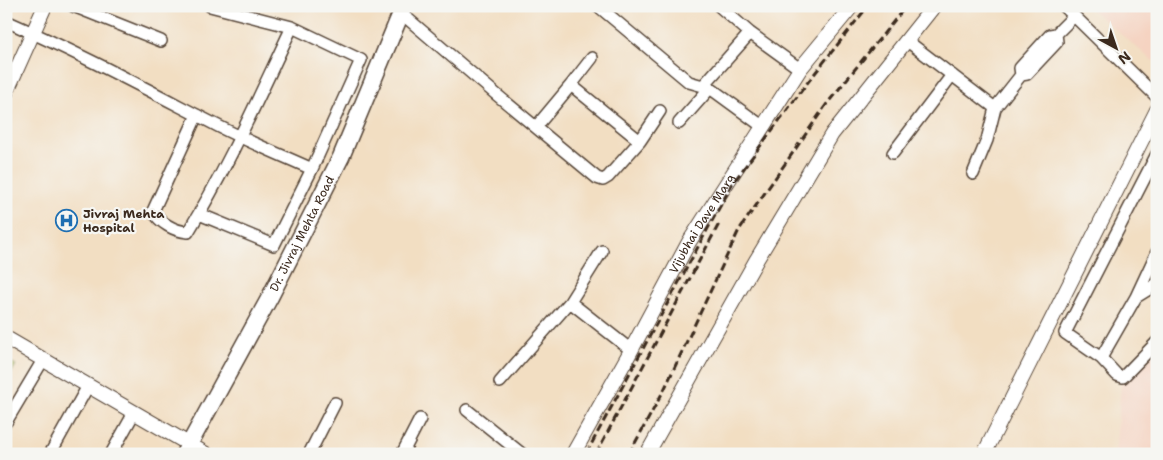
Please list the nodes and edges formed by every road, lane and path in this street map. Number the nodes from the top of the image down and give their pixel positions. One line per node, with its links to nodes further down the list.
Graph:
1 (45, 6): 13 (street)
2 (74, 6): 16 (street)
3 (210, 6): 12 (street)
4 (598, 6): 21 (street)
5 (719, 6): 14 (street)
6 (852, 6): 18 (street, Vijubhai Dave Marg)
7 (934, 6): 15 (street)
8 (1064, 6): 10 (street)
9 (409, 10): 25 (main road, Dr. Jivraj Mehta Road); 32 (street); 62 (main road)
10 (1074, 16): 23 (street); 26 (street)
11 (6, 21): 13 (street)
12 (292, 27): 24 (street); 33 (street)
13 (33, 33): 22 (street); 29 (street)
14 (750, 34): 18 (street); 21 (street)
15 (906, 40): 19 (street); 69 (street)
16 (161, 41)
17 (592, 58): 20 (street)
18 (800, 68): 31 (street, Vijubhai Dave Marg)
19 (952, 75): 26 (street); 35 (street)
20 (571, 85): 32 (street); 34 (street)
21 (706, 87): 30 (street); 31 (street)
22 (6, 93)
23 (1157, 97)
24 (344, 98): 25 (street); 37 (street)
25 (363, 105): 39 (main road, Dr. Jivraj Mehta Road)
26 (994, 108): 38 (street)
27 (1157, 110): 48 (street)
28 (660, 111): 34 (street)
29 (197, 115): 33 (street); 40 (street)
30 (679, 124)
31 (762, 126): 52 (street, Vijubhai Dave Marg)
32 (536, 127): 34 (street)
33 (239, 136): 37 (street); 40 (street)
34 (640, 141)
35 (893, 153)
36 (1157, 154): 49 (street)
37 (311, 171): 39 (street); 41 (street)
38 (973, 174)
39 (329, 181): 44 (main road, Dr. Jivraj Mehta Road)
40 (199, 214): 41 (street)
41 (274, 245): 44 (street)
42 (602, 251): 47 (street)
43 (1157, 252): 46 (street)
44 (292, 253): 62 (main road, Dr. Jivraj Mehta Road)
45 (1157, 284): 46 (street)
46 (1136, 297): 53 (street)
47 (570, 302): 52 (street); 55 (street)
48 (1049, 324): 49 (street); 70 (street)
49 (1065, 333): 53 (street)
50 (6, 338): 54 (street)
51 (1157, 342): 53 (street)
52 (631, 350): 68 (street, Vijubhai Dave Marg)
53 (1101, 358)
54 (43, 360): 56 (street); 61 (street)
55 (500, 382)
56 (88, 386): 59 (street); 63 (street)
57 (335, 403): 65 (street)
58 (467, 410): 67 (street)
59 (134, 413): 62 (street); 64 (street)
60 (420, 419): 66 (street)
61 (6, 422)
62 (195, 451)
63 (50, 454)
64 (111, 454)
65 (309, 454)
66 (402, 454)
67 (522, 454)
68 (573, 454)
69 (647, 454)
70 (984, 454)

